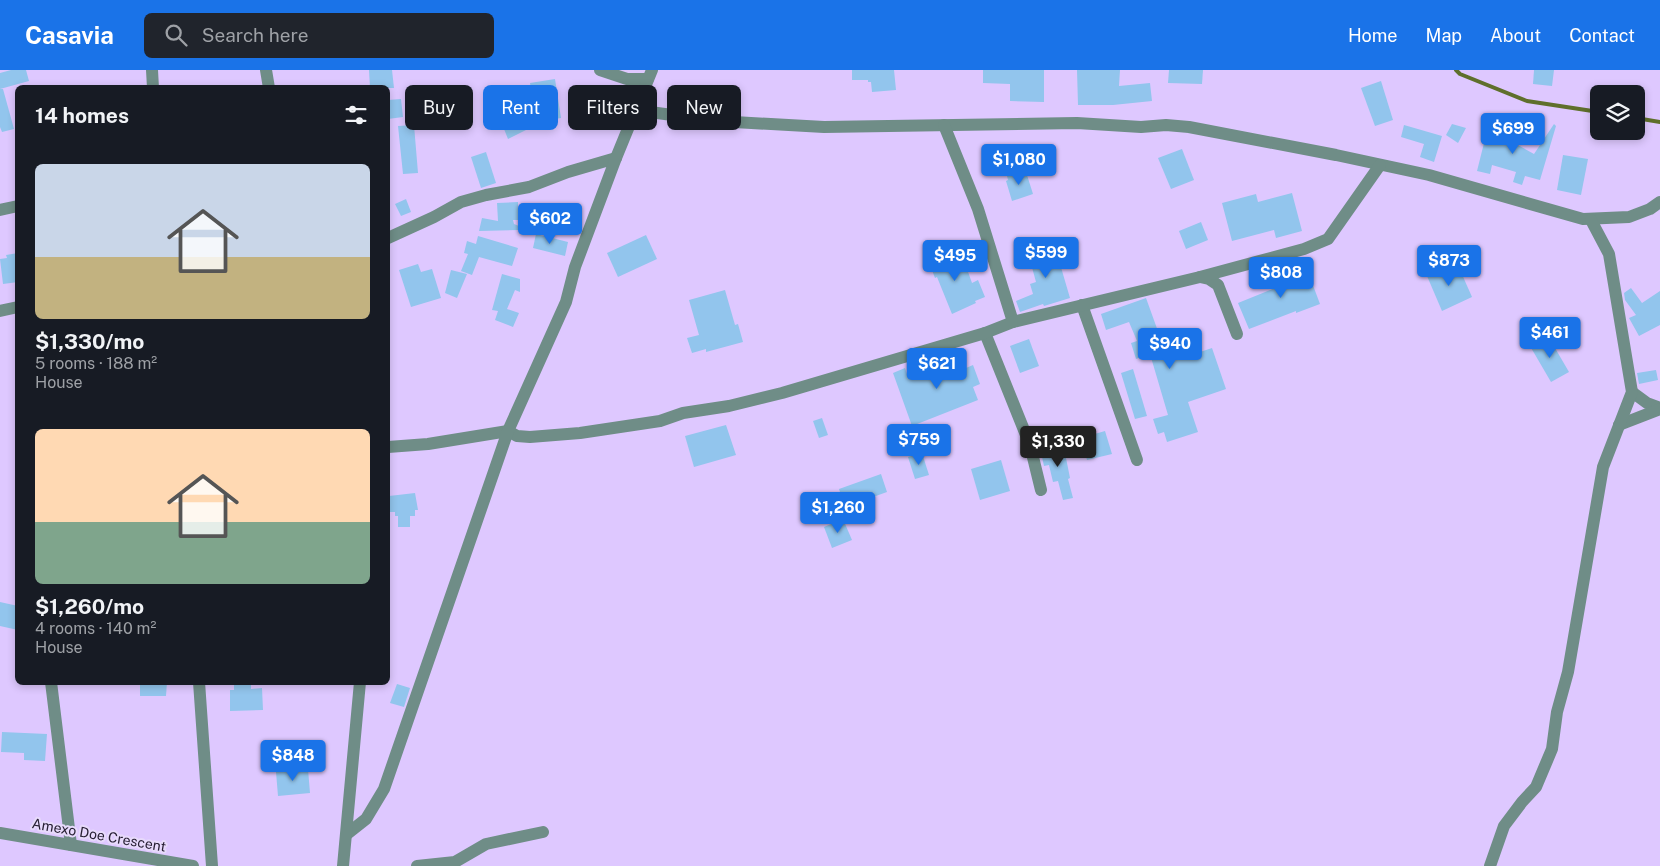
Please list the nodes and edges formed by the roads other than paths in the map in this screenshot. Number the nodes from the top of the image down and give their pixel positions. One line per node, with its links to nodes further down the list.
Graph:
1 (152, 70): 5 (street)
2 (266, 70): 6 (street)
3 (600, 70): 4 (street)
4 (650, 74)
5 (153, 85)
6 (268, 85)
7 (657, 113): 8 (street)
8 (944, 125): 11 (street); 21 (street)
9 (627, 130): 10 (street)
10 (616, 158): 16 (street); 27 (street)
11 (1380, 164): 15 (street); 17 (street)
12 (1660, 202): 15 (street)
13 (15, 207): 14 (street)
14 (0, 210)
15 (1591, 220): 24 (street)
16 (390, 237)
17 (1200, 277): 18 (street); 23 (street)
18 (1082, 305): 21 (street); 29 (street)
19 (15, 308): 20 (street)
20 (0, 311)
21 (1013, 322): 22 (street)
22 (985, 334): 27 (street); 30 (street)
23 (1237, 334)
24 (1632, 392): 25 (street); 26 (street)
25 (1660, 409): 26 (street)
26 (1620, 426): 42 (street)
27 (508, 431): 28 (street); 36 (street)
28 (390, 447)
29 (1137, 460)
30 (1041, 490)
31 (51, 685): 37 (street)
32 (199, 685): 39 (street)
33 (360, 685): 36 (street)
34 (543, 832): 41 (street)
35 (0, 833): 37 (street, Amexo Doe Crescent)
36 (347, 834): 40 (street)
37 (70, 844): 38 (street, Amexo Doe Crescent)
38 (193, 866)
39 (212, 866)
40 (342, 866)
41 (418, 866)
42 (1490, 866)

